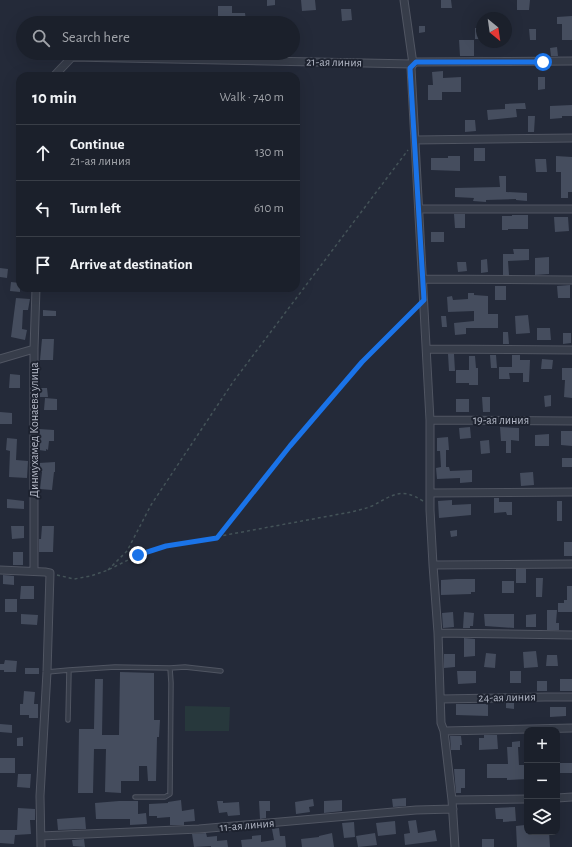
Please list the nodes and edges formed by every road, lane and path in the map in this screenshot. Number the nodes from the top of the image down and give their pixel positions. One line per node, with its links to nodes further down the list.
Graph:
1 (404, 0): 5 (street)
2 (69, 60): 6 (street, 21-ая линия)
3 (218, 60): 5 (street, 21-ая линия)
4 (572, 61): 5 (street, 21-ая линия)
5 (413, 64): 8 (street)
6 (58, 72)
7 (572, 138): 8 (street)
8 (416, 140): 9 (street); 28 (path)
9 (419, 209): 10 (street); 11 (street)
10 (572, 210)
11 (423, 279): 12 (street); 14 (street)
12 (572, 280)
13 (36, 292): 15 (street, Динмухамед Конаева улица)
14 (424, 300): 16 (street); 24 (path)
15 (34, 349): 18 (street); 29 (street, Динмухамед Конаева улица)
16 (427, 349): 17 (street); 19 (street)
17 (572, 350)
18 (0, 359)
19 (430, 420): 20 (street, 19-ая линия); 22 (street)
20 (572, 421)
21 (572, 492): 22 (street)
22 (430, 493): 25 (street)
23 (423, 501): 24 (path)
24 (217, 538): 28 (path)
25 (433, 564): 26 (street); 31 (street)
26 (572, 564)
27 (0, 570): 29 (street)
28 (108, 570): 30 (path)
29 (34, 571): 30 (street)
30 (50, 573): 36 (street)
31 (438, 633): 32 (street); 38 (street)
32 (572, 634)
33 (170, 668): 34 (lane); 35 (lane); 42 (lane)
34 (69, 670): 36 (lane); 39 (lane)
35 (221, 671)
36 (47, 672): 48 (street)
37 (572, 697): 38 (street, 24-ая линия)
38 (441, 699): 41 (street)
39 (68, 720)
40 (572, 728): 41 (street)
41 (444, 731): 46 (street)
42 (135, 797)
43 (572, 797): 45 (street)
44 (524, 798): 46 (street)
45 (560, 798)
46 (452, 800): 47 (street)
47 (453, 809): 48 (street, 11-ая линия); 50 (street)
48 (41, 836): 49 (street)
49 (41, 847)
50 (455, 847)

